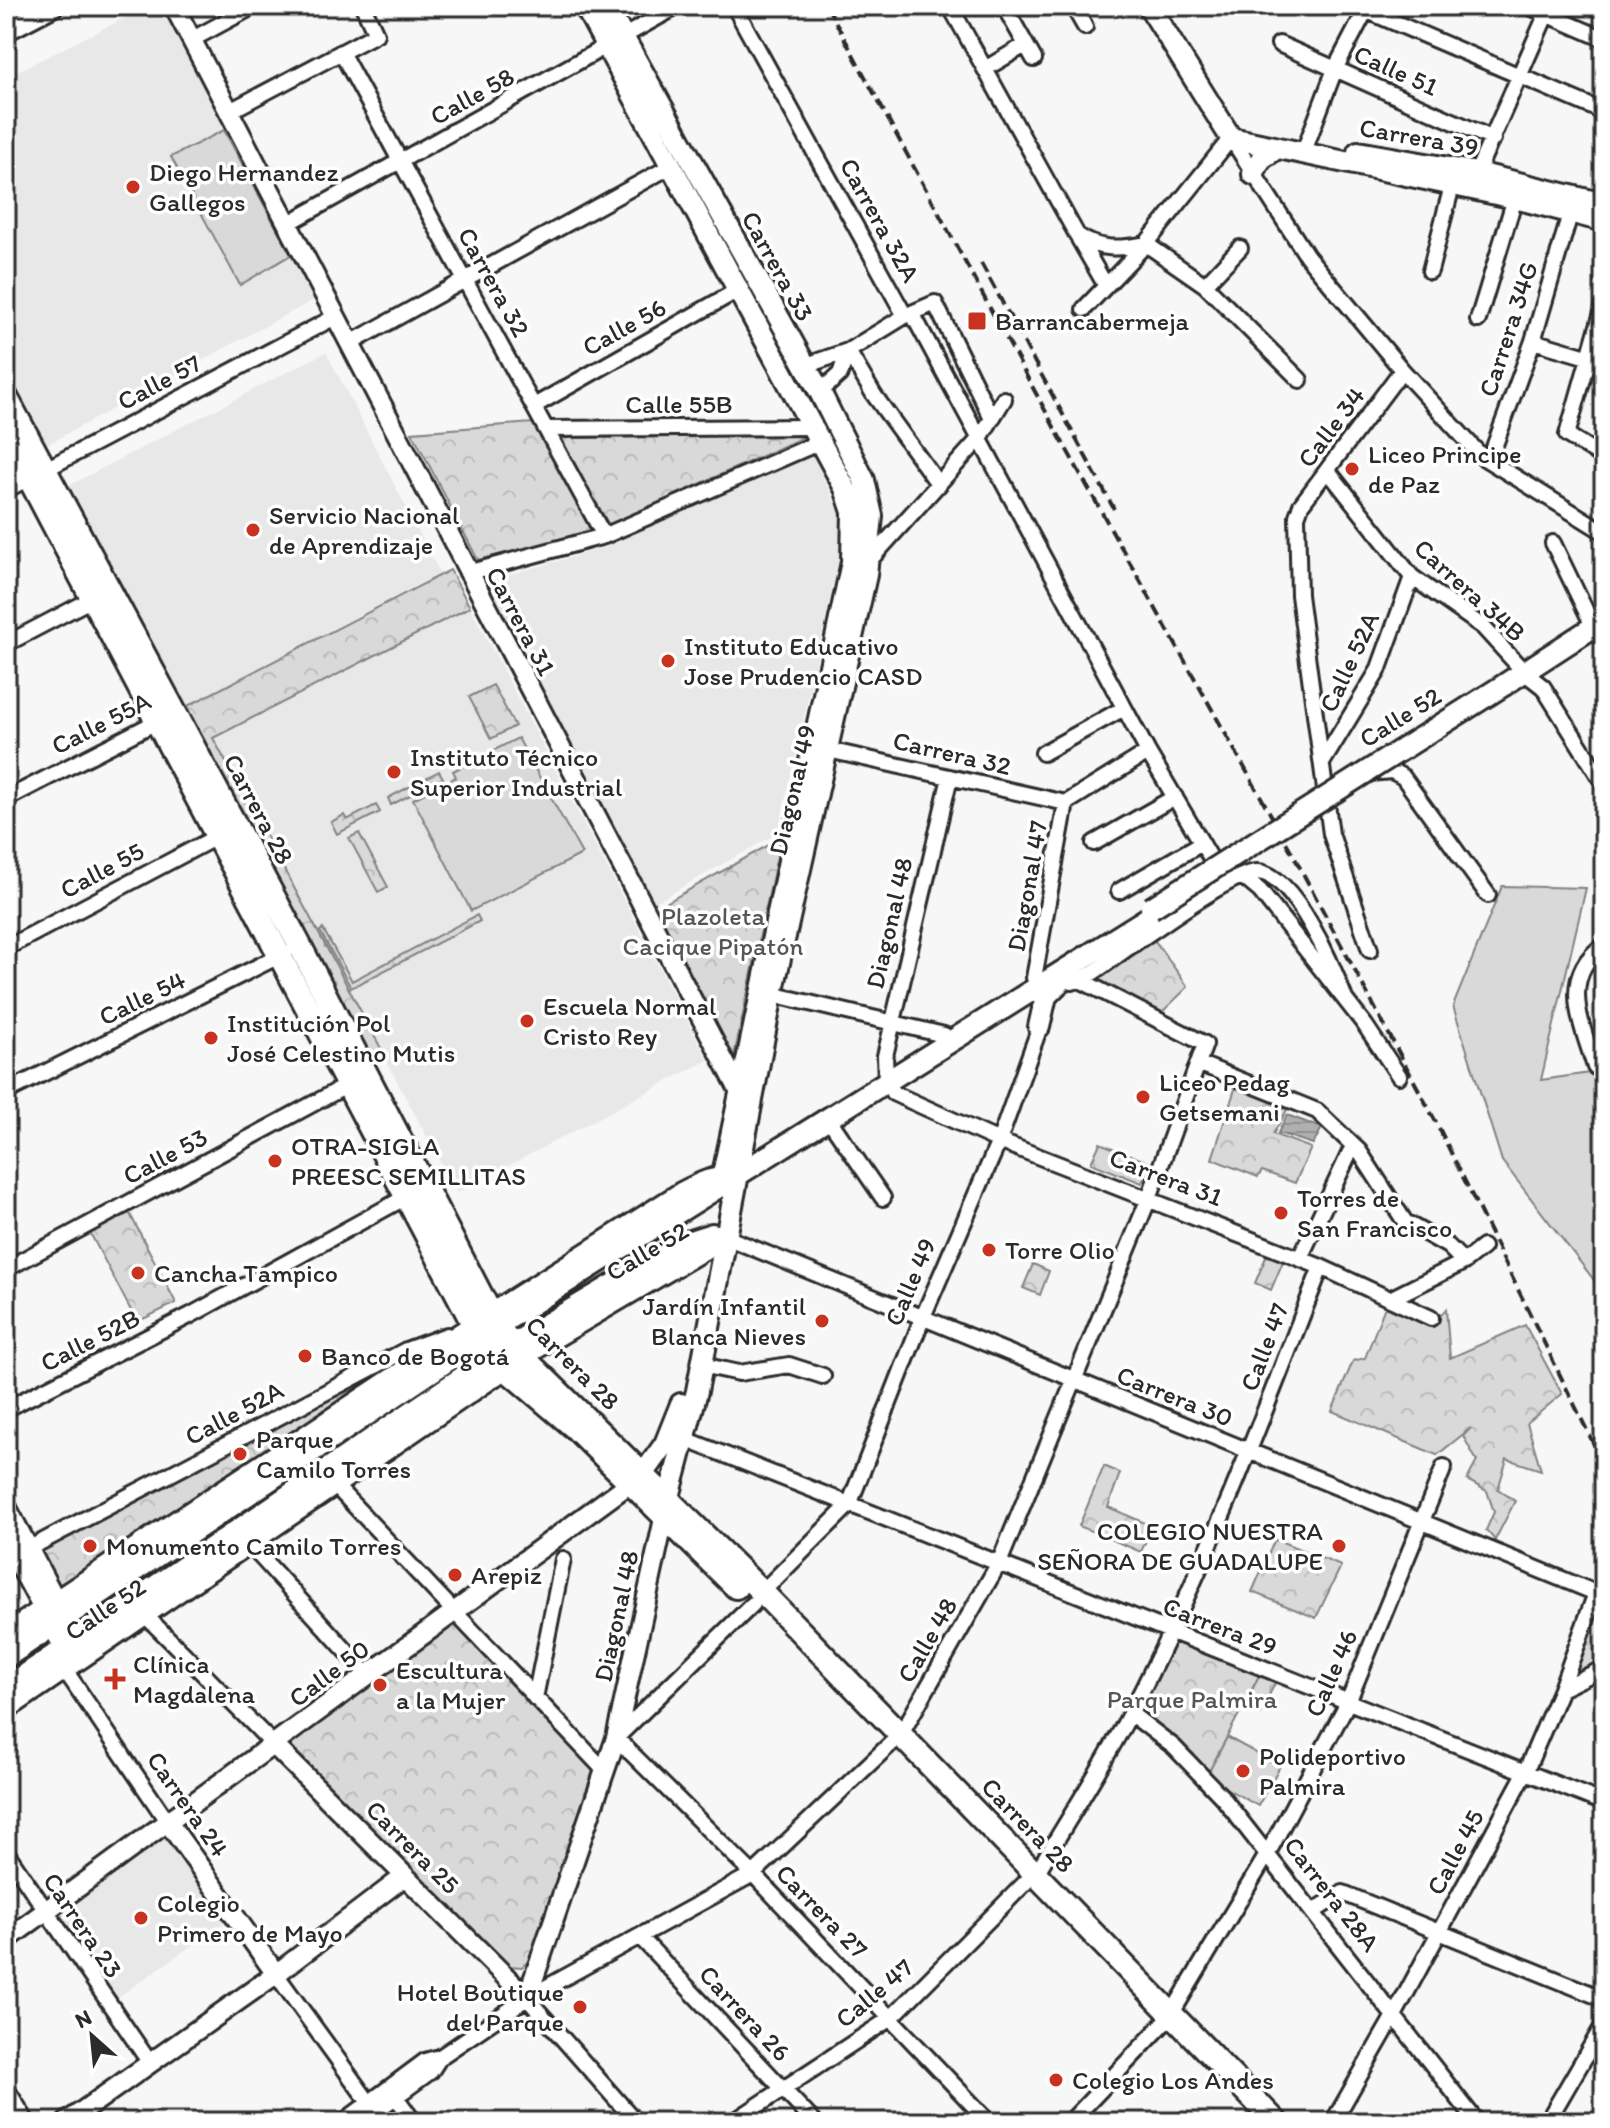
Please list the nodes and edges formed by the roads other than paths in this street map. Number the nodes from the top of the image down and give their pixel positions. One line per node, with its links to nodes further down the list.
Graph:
1 (54, 6): 17 (street)
2 (174, 6): 19 (street, Carrera 31)
3 (254, 6): 19 (street)
4 (363, 6): 23 (street)
5 (585, 6): 20 (main road, Carrera 33)
6 (606, 6): 20 (main road, Carrera 33)
7 (678, 6): 20 (street, Calle 58)
8 (734, 6): 53 (street, Carrera 32A)
9 (950, 6): 25 (street)
10 (1004, 6): 22 (street)
11 (1073, 6): 16 (street)
12 (1149, 6): 30 (main road)
13 (1528, 6): 15 (street)
14 (1363, 7): 26 (street); 27 (street)
15 (1548, 10): 18 (street); 27 (street)
16 (1085, 27)
17 (6, 31)
18 (1604, 39)
19 (191, 40): 28 (street, Carrera 31)
20 (615, 43): 34 (street, Calle 58); 35 (main road, Carrera 33); 61 (main road, Carrera 33)
21 (1279, 44): 26 (street, Calle 51)
22 (1025, 45): 24 (street); 25 (street)
23 (341, 52): 28 (street); 34 (street, Carrera 32)
24 (1034, 59)
25 (985, 69): 43 (street)
26 (1335, 69): 31 (street, Calle 51); 32 (street)
27 (1520, 75): 29 (street); 31 (street)
28 (228, 112): 42 (street, Carrera 31)
29 (1604, 112)
30 (1227, 132): 32 (main road, Carrera 39); 33 (main road, Carrera 39); 36 (street); 44 (street)
31 (1493, 139): 37 (street)
32 (1307, 143): 37 (main road, Carrera 39)
33 (1276, 149): 36 (main road); 37 (main road, Carrera 39)
34 (402, 163): 42 (street, Calle 58); 47 (street, Carrera 32)
35 (671, 166): 47 (street); 50 (main road, Carrera 33)
36 (1253, 174): 62 (street)
37 (1464, 179): 38 (main road, Carrera 39); 39 (main road, Carrera 39); 46 (street)
38 (1515, 198): 40 (main road, Carrera 39); 55 (street)
39 (1604, 204)
40 (1571, 211): 41 (main road, Carrera 39); 56 (street, Carrera 34G)
41 (1604, 221)
42 (287, 224): 54 (street, Carrera 31)
43 (1077, 235): 44 (street); 49 (street)
44 (1146, 244): 48 (street); 49 (street)
45 (1240, 248): 48 (street)
46 (1430, 271)
47 (466, 282): 57 (street); 68 (street, Carrera 32)
48 (1205, 285): 63 (street)
49 (1106, 286): 52 (street)
50 (738, 290): 67 (main road, Carrera 33); 68 (street, Calle 56)
51 (1604, 305): 59 (street)
52 (1084, 309)
53 (909, 314): 58 (street); 70 (street, Carrera 32A); 74 (street)
54 (335, 317): 57 (street, Carrera 31); 78 (street, Calle 57)
55 (1478, 320)
56 (1533, 341): 59 (street); 76 (street, Carrera 34G)
57 (349, 344): 86 (street, Carrera 31)
58 (848, 351): 61 (street); 64 (street); 79 (street)
59 (1589, 358): 60 (street); 75 (street)
60 (1604, 362)
61 (804, 366): 64 (main road, Carrera 33)
62 (1402, 370): 76 (street); 77 (street, Calle 34)
63 (1300, 380)
64 (820, 392): 67 (main road); 69 (main road, Carrera 33)
65 (6, 397): 78 (main road, Carrera 28)
66 (1004, 399): 70 (street)
67 (799, 402): 73 (main road, Carrera 33)
68 (534, 406): 71 (street, Carrera 32)
69 (833, 419): 73 (main road); 85 (main road, Carrera 33)
70 (992, 419): 74 (street)
71 (546, 429): 73 (street, Calle 55B); 82 (street, Carrera 32)
72 (6, 434): 78 (main road, Carrera 28)
73 (816, 434): 82 (street); 83 (main road, Carrera 33)
74 (980, 438): 79 (street); 92 (street)
75 (1604, 458)
76 (1489, 461): 81 (street)
77 (1329, 472): 87 (street, Carrera 34B); 97 (street, Calle 34)
78 (36, 474): 80 (street, Calle 57); 88 (main road, Carrera 28); 93 (main road, Carrera 28)
79 (939, 485): 85 (street)
80 (6, 490)
81 (1604, 532)
82 (604, 536): 86 (street)
83 (854, 541): 120 (main road, Diagonal 49)
84 (1553, 543): 89 (street)
85 (869, 561): 94 (main road, Diagonal 49)
86 (467, 573): 130 (street, Carrera 31)
87 (1412, 577): 91 (street, Carrera 34B); 97 (street, Calle 52A)
88 (94, 598): 90 (street); 93 (main road, Carrera 28)
89 (1599, 623): 91 (main road, Calle 52)
90 (6, 644)
91 (1525, 673): 100 (street, Carrera 34B); 111 (main road, Calle 52, bridge)
92 (1124, 708): 95 (street); 96 (street)
93 (167, 717): 102 (street, Calle 55A); 104 (main road, Carrera 28); 114 (main road, Carrera 28)
94 (828, 750): 98 (street, Carrera 32); 120 (main road, Diagonal 49)
95 (1148, 752): 101 (street); 103 (street)
96 (1043, 753)
97 (1322, 763): 99 (street)
98 (950, 777): 103 (street, Carrera 32); 122 (street, Diagonal 48)
99 (1326, 784): 110 (street); 116 (street)
100 (1604, 784)
101 (1175, 797): 105 (street); 106 (street)
102 (6, 799)
103 (1066, 803): 118 (street, Diagonal 47)
104 (220, 835): 115 (street, Calle 55); 117 (main road, Carrera 28)
105 (1094, 843)
106 (1202, 843): 108 (street); 109 (street)
107 (1242, 876): 108 (street, Calle 49); 121 (street); 121 (street)
108 (1226, 884): 119 (street, Calle 49)
109 (1119, 891)
110 (1488, 895)
111 (1153, 911): 112 (main road, Calle 52); 118 (main road, Calle 52)
112 (1110, 944): 123 (main road); 128 (main road, Calle 52)
113 (1604, 945): 126 (street)
114 (300, 946): 117 (street, Calle 54); 150 (main road, Carrera 28)
115 (6, 948)
116 (1370, 950)
117 (279, 956): 129 (main road, Carrera 28); 131 (street, Calle 54)
118 (1034, 978): 124 (main road, Calle 52)
119 (1080, 980): 123 (street, Calle 49); 125 (street, Calle 48)
120 (766, 992): 122 (street); 130 (main road, Diagonal 49); 135 (main road, Diagonal 49)
121 (1345, 999): 127 (street)
122 (893, 1022): 124 (street); 128 (street, Diagonal 48)
123 (1039, 1027): 133 (street, Calle 49)
124 (944, 1035): 128 (main road, Calle 52)
125 (1198, 1063): 138 (street, Calle 48); 144 (street)
126 (1595, 1067)
127 (1399, 1076)
128 (892, 1077): 132 (main road, Calle 52); 133 (street, Carrera 31)
129 (346, 1086): 136 (main road, Carrera 28); 146 (street, Calle 53)
130 (738, 1088): 135 (main road, Diagonal 49)
131 (6, 1092)
132 (828, 1118): 135 (main road, Calle 52); 137 (street)
133 (999, 1141): 138 (street, Carrera 31); 149 (street, Calle 49)
134 (1350, 1152): 143 (street)
135 (726, 1179): 139 (main road, Diagonal 49); 141 (street, Calle 52); 142 (main road, Calle 52)
136 (406, 1197): 150 (main road, Carrera 28); 155 (street, Calle 52B)
137 (883, 1198)
138 (1149, 1198): 143 (street, Carrera 31); 154 (street, Calle 48)
139 (716, 1239): 149 (street, Carrera 30); 151 (main road, Calle 52); 152 (main road, Diagonal 48); 159 (main road)
140 (1483, 1247): 144 (street)
141 (581, 1256): 142 (main road); 150 (street, Calle 52)
142 (608, 1256): 150 (main road, Calle 52)
143 (1300, 1258): 145 (street, Carrera 31)
144 (1464, 1262): 147 (street)
145 (1321, 1267): 147 (street, Carrera 31); 157 (street, Calle 47)
146 (6, 1269)
147 (1390, 1299): 148 (street, Carrera 31)
148 (1431, 1318)
149 (922, 1319): 154 (street, Carrera 30); 161 (street, Calle 49)
150 (482, 1326): 151 (main road, Carrera 28); 167 (street, Calle 52A); 172 (main road, Calle 52)
151 (509, 1357): 159 (main road, Carrera 28); 160 (main road, Calle 52)
152 (702, 1365): 153 (street); 156 (main road, Diagonal 48)
153 (823, 1376)
154 (1073, 1381): 157 (street, Carrera 30); 169 (street, Calle 48)
155 (6, 1409)
156 (685, 1439): 161 (street, Carrera 29); 163 (main road, Diagonal 48)
157 (1249, 1451): 164 (street, Carrera 30); 176 (street, Calle 47)
158 (1444, 1467): 164 (street, Calle 46)
159 (638, 1478): 163 (main road, Carrera 28); 173 (street, Calle 50)
160 (329, 1480): 166 (street, Calle 52); 173 (street); 178 (main road, Calle 52)
161 (849, 1505): 169 (street, Carrera 29); 170 (street, Calle 49)
162 (6, 1506): 167 (street, Carrera 24)
163 (666, 1506): 170 (main road, Carrera 28); 187 (street, Diagonal 48)
164 (1421, 1520): 171 (street, Carrera 30); 184 (street, Calle 46)
165 (6, 1540): 172 (street, Carrera 24)
166 (250, 1545): 174 (street, Calle 52); 180 (street)
167 (28, 1549): 172 (street, Carrera 24)
168 (563, 1559): 183 (street)
169 (999, 1563): 176 (street, Carrera 29); 188 (street, Calle 48)
170 (757, 1598): 187 (street, Calle 49); 188 (main road, Carrera 28)
171 (1600, 1598): 182 (street, Calle 45)
172 (53, 1613): 175 (street, Calle 52); 177 (main road, Calle 52); 178 (street, Carrera 24)
173 (455, 1613): 180 (street, Calle 50); 183 (street)
174 (146, 1616): 178 (street, Calle 52); 189 (street, Carrera 25)
175 (6, 1633)
176 (1170, 1633): 184 (street, Carrera 29); 186 (street, Calle 47)
177 (6, 1656)
178 (73, 1656): 181 (main road, Calle 52); 185 (street, Calle 52); 193 (street, Carrera 24)
179 (1604, 1668): 182 (street)
180 (369, 1676): 189 (street, Calle 50)
181 (6, 1689)
182 (1561, 1689): 191 (street, Calle 45)
183 (535, 1698): 190 (street)
184 (1348, 1702): 191 (street, Carrera 29); 195 (street, Calle 46)
185 (6, 1710)
186 (1130, 1713): 195 (street, Carrera 28A); 198 (street, Calle 47)
187 (616, 1738): 190 (street, Diagonal 48); 196 (street, Carrera 27)
188 (897, 1738): 196 (street, Calle 48); 198 (main road, Carrera 28)
189 (275, 1746): 193 (street, Calle 50); 197 (street, Carrera 25)
190 (605, 1771): 205 (street, Diagonal 48)
191 (1525, 1773): 192 (street, Carrera 29); 201 (street, Calle 45)
192 (1604, 1803)
193 (167, 1821): 200 (street, Calle 50); 204 (street, Carrera 24)
194 (6, 1852): 200 (street, Carrera 23)
195 (1268, 1853): 199 (street, Carrera 28A); 209 (street, Calle 46)
196 (753, 1874): 202 (street, Calle 48); 208 (street, Carrera 27)
197 (405, 1876): 204 (street); 205 (street, Carrera 25)
198 (1032, 1877): 208 (street, Calle 47); 209 (main road, Carrera 28)
199 (1314, 1911): 201 (street); 207 (street, Carrera 28A)
200 (44, 1912): 203 (street, Calle 50); 211 (street, Carrera 23)
201 (1439, 1931): 206 (street); 207 (street, Calle 45)
202 (641, 1938): 205 (street, Calle 48); 213 (street, Carrera 26)
203 (6, 1940)
204 (276, 1974): 211 (street); 215 (street, Carrera 24)
205 (527, 1998): 214 (street, Calle 48); 221 (street, Carrera 25)
206 (1604, 1999)
207 (1395, 2014): 228 (street, Calle 45); 229 (street, Carrera 28A)
208 (891, 2018): 213 (street, Calle 47); 224 (street, Carrera 27)
209 (1168, 2018): 225 (street, Calle 46); 226 (main road, Carrera 28); 227 (main road, Carrera 28)
210 (1604, 2024): 230 (street)
211 (150, 2063): 217 (street)
212 (6, 2088): 216 (street)
213 (784, 2090): 222 (street, Calle 47); 223 (street, Carrera 26)
214 (392, 2092): 215 (street, Calle 48); 220 (street)
215 (376, 2112): 218 (street, Calle 48); 219 (street, Calle 48)
216 (27, 2122)
217 (67, 2122)
218 (343, 2122)
219 (361, 2122)
220 (414, 2122)
221 (636, 2122)
222 (733, 2122)
223 (814, 2122)
224 (989, 2122)
225 (1070, 2122)
226 (1260, 2122)
227 (1276, 2122)
228 (1333, 2122)
229 (1477, 2122)
230 (1547, 2122)

